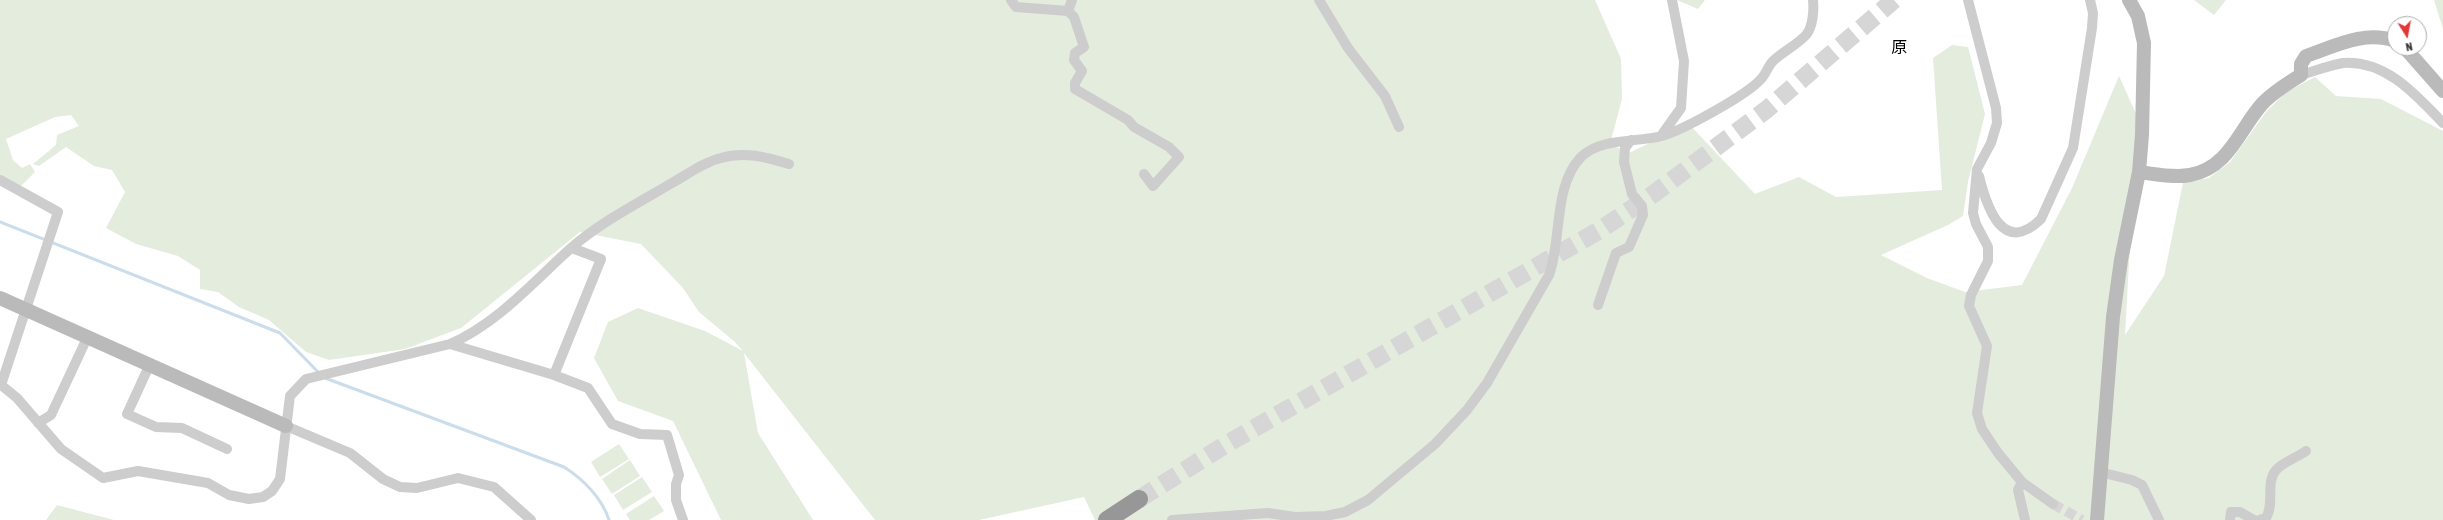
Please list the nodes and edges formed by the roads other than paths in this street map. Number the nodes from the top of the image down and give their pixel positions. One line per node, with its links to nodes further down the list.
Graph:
1 (1012, 0): 9 (street)
2 (1073, 0): 9 (street)
3 (1319, 0): 15 (street)
4 (1672, 0): 16 (street)
5 (1813, 0): 16 (street)
6 (1968, 0): 19 (street)
7 (2090, 0): 19 (street)
8 (2129, 0): 20 (street)
9 (1068, 11): 21 (street)
10 (2387, 39): 12 (street)
11 (2413, 56): 13 (street)
12 (2301, 75): 14 (street); 20 (street)
13 (2443, 91)
14 (2443, 123)
15 (1399, 127)
16 (1662, 136): 17 (street)
17 (1632, 140): 25 (street); 43 (street)
18 (789, 164): 23 (street)
19 (1977, 169): 37 (street)
20 (2139, 172): 36 (street)
21 (1144, 174)
22 (0, 180): 26 (street)
23 (572, 248): 28 (street); 30 (street)
24 (0, 298): 26 (street)
25 (1598, 305)
26 (26, 308): 27 (street); 31 (street)
27 (88, 336): 29 (street); 32 (street)
28 (450, 344): 30 (street); 33 (street)
29 (150, 364): 33 (street); 34 (street)
30 (554, 375): 41 (street)
31 (0, 385): 32 (street)
32 (38, 423): 33 (street)
33 (286, 426): 40 (street)
34 (227, 449)
35 (2306, 451): 49 (street)
36 (2100, 472): 45 (street); 46 (street)
37 (2022, 482): 39 (street); 44 (street)
38 (1139, 499): 42 (highway)
39 (2053, 504)
40 (531, 520)
41 (684, 520)
42 (1107, 520)
43 (1172, 520)
44 (2025, 520)
45 (2097, 520)
46 (2159, 520)
47 (2230, 520): 48 (street)
48 (2254, 520)
49 (2259, 520)

